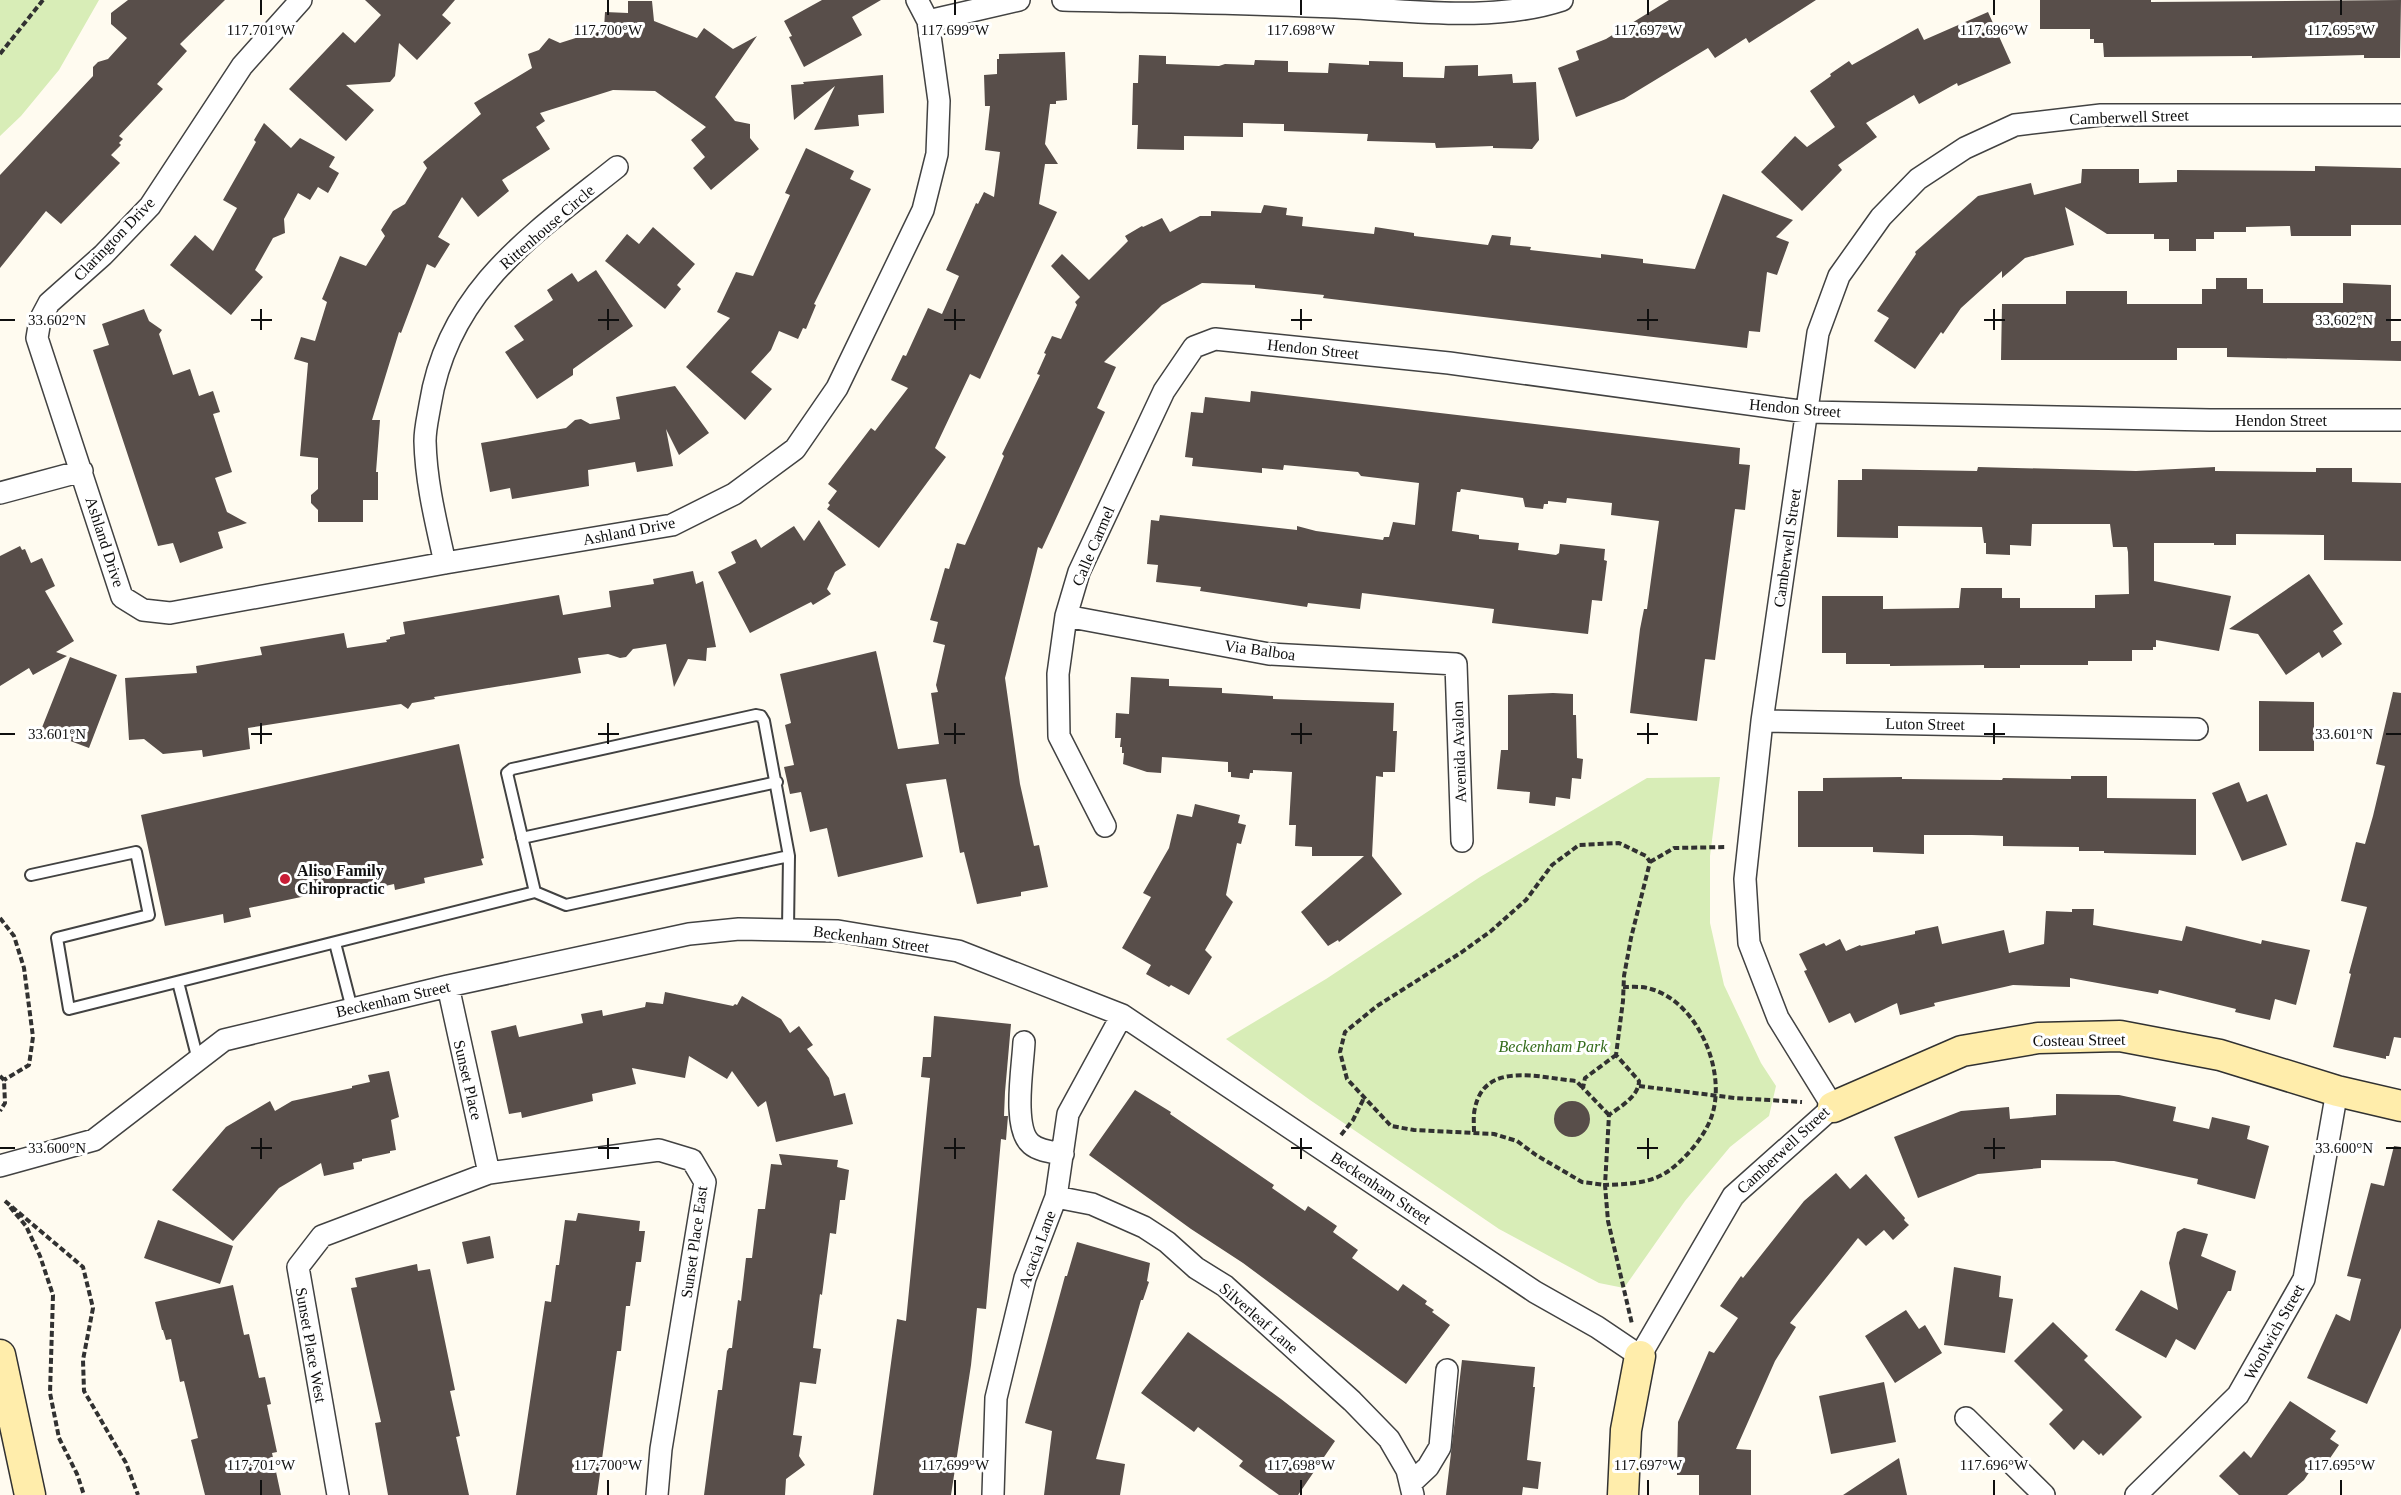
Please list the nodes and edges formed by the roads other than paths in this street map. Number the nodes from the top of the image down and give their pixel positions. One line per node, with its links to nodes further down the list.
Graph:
1 (301, 0): 13 (street, Clarington Drive)
2 (917, 0): 7 (street)
3 (1019, 0): 7 (street)
4 (1063, 0): 6 (street)
5 (1562, 0): 6 (street)
6 (1248, 2)
7 (928, 21): 15 (street, Ashland Drive)
8 (2401, 115): 11 (street, Camberwell Street)
9 (617, 167): 15 (street, Rittenhouse Circle)
10 (1194, 347): 11 (street, Hendon Street); 16 (street, Calle Carmel)
11 (1807, 412): 12 (street, Hendon Street); 18 (street, Camberwell Street)
12 (2401, 420)
13 (82, 471): 14 (street); 15 (street, Ashland Drive)
14 (0, 493)
15 (445, 563)
16 (1066, 616): 17 (street, Via Balboa); 21 (street, Calle Carmel)
17 (1456, 663): 23 (street, Avenida Avalon)
18 (1762, 721): 19 (street, Luton Street); 37 (street, Camberwell Street)
19 (2197, 729)
20 (777, 782): 22 (lane); 22 (lane); 24 (lane)
21 (1105, 826)
22 (522, 838): 26 (lane)
23 (1462, 841)
24 (789, 856): 26 (lane); 27 (lane)
25 (31, 875): 29 (lane)
26 (535, 892): 28 (lane)
27 (788, 929): 30 (street, Beckenham Street); 32 (street, Beckenham Street)
28 (335, 944): 29 (lane); 31 (lane)
29 (178, 982): 34 (lane)
30 (448, 986): 31 (street, Beckenham Street); 40 (street, Sunset Place)
31 (352, 1009): 34 (street, Beckenham Street)
32 (1122, 1015): 38 (street, Acacia Lane); 43 (street, Beckenham Street)
33 (1024, 1042): 38 (street)
34 (198, 1060): 39 (street, Beckenham Street)
35 (2337, 1091): 36 (street, Costeau Street); 37 (street, Costeau Street); 53 (street, Woolwich Street)
36 (2401, 1106)
37 (1833, 1107): 43 (street, Camberwell Street)
38 (1063, 1154): 41 (street, Acacia Lane)
39 (0, 1166)
40 (489, 1173): 48 (street, Sunset Place West); 49 (street, Sunset Place East)
41 (1056, 1197): 46 (street, Silverleaf Lane); 50 (street, Acacia Lane)
42 (0, 1355): 47 (street)
43 (1640, 1356): 51 (street)
44 (1447, 1370): 46 (street)
45 (1966, 1418): 52 (street)
46 (1412, 1489)
47 (30, 1495)
48 (338, 1495)
49 (657, 1495)
50 (993, 1495)
51 (1623, 1495)
52 (2044, 1495)
53 (2136, 1495)

